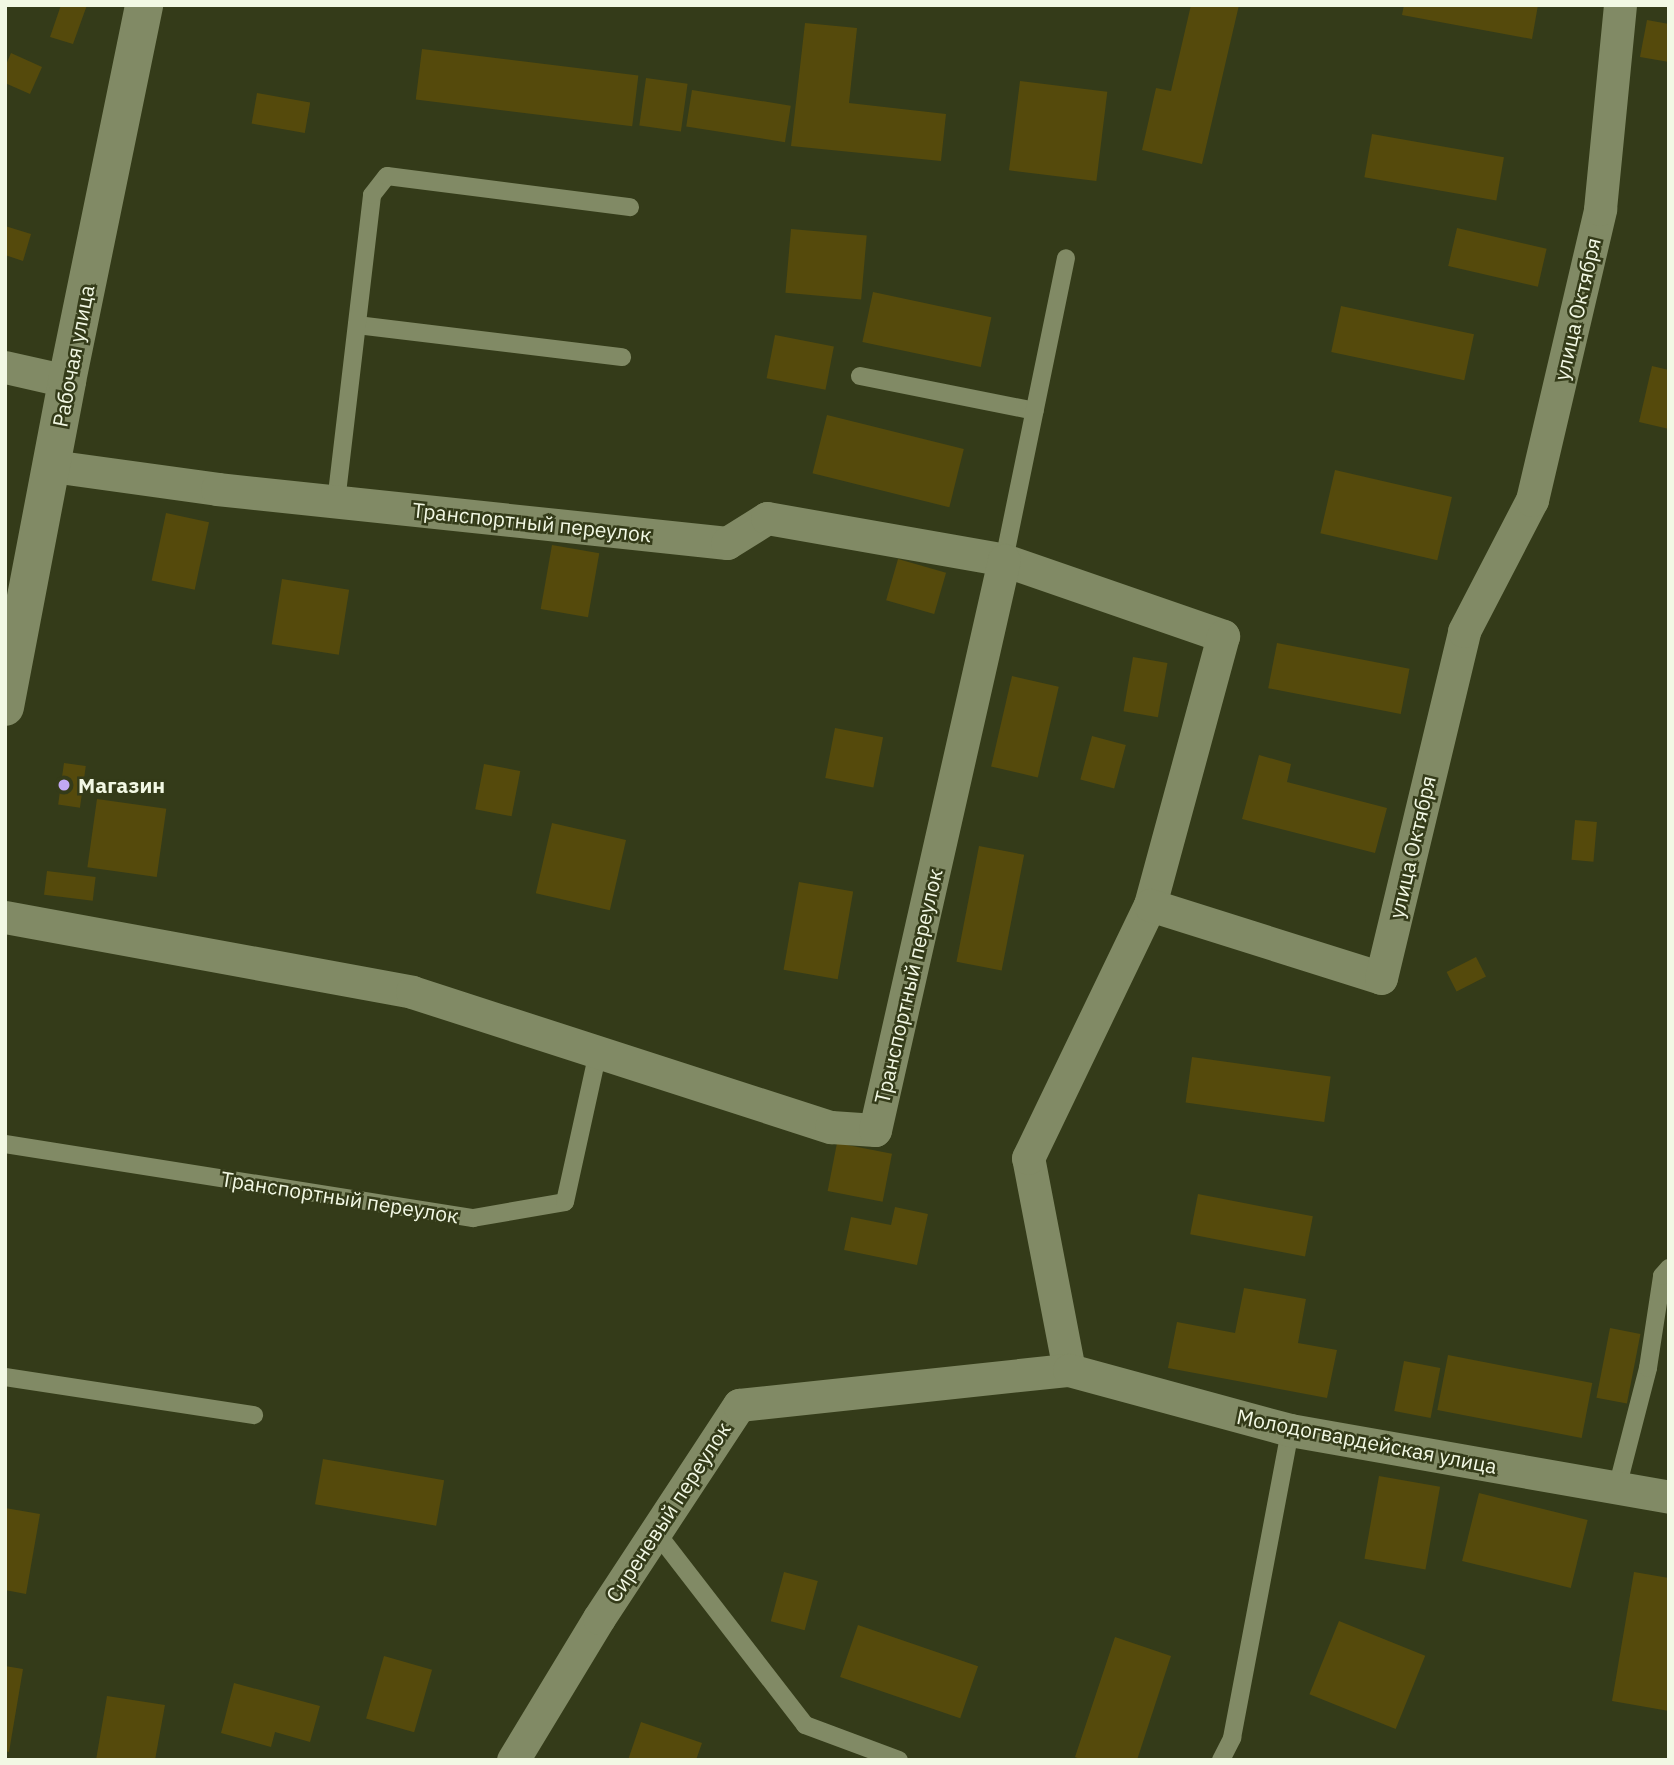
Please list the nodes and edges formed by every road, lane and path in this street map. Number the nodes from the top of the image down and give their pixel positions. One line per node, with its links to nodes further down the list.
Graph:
1 (144, 5): 9 (street, Рабочая улица)
2 (1620, 5): 15 (street, улица Октября)
3 (630, 207): 5 (lane)
4 (1066, 258): 10 (lane)
5 (356, 325): 6 (lane); 12 (lane)
6 (622, 357)
7 (5, 367): 9 (street)
8 (860, 376): 10 (lane)
9 (67, 381): 11 (street, Рабочая улица)
10 (1035, 411): 13 (lane)
11 (52, 466): 12 (street, Транспортный переулок); 14 (street, Рабочая улица)
12 (336, 502): 13 (street, Транспортный переулок)
13 (1004, 560): 15 (street, Транспортный переулок); 17 (street, Транспортный переулок)
14 (5, 707)
15 (1150, 905): 20 (street)
16 (5, 917): 17 (street, Транспортный переулок)
17 (598, 1052): 18 (lane, Транспортный переулок)
18 (5, 1144)
19 (1669, 1268): 24 (lane)
20 (1069, 1370): 23 (street, Молодогвардейская улица); 26 (street, Сиреневый переулок)
21 (5, 1377): 22 (lane)
22 (254, 1415)
23 (1290, 1430): 24 (street, Молодогвардейская улица); 29 (lane)
24 (1617, 1488): 25 (street, Молодогвардейская улица)
25 (1669, 1497)
26 (656, 1532): 27 (street, Сиреневый переулок); 28 (lane)
27 (513, 1760)
28 (898, 1760)
29 (1221, 1760)

